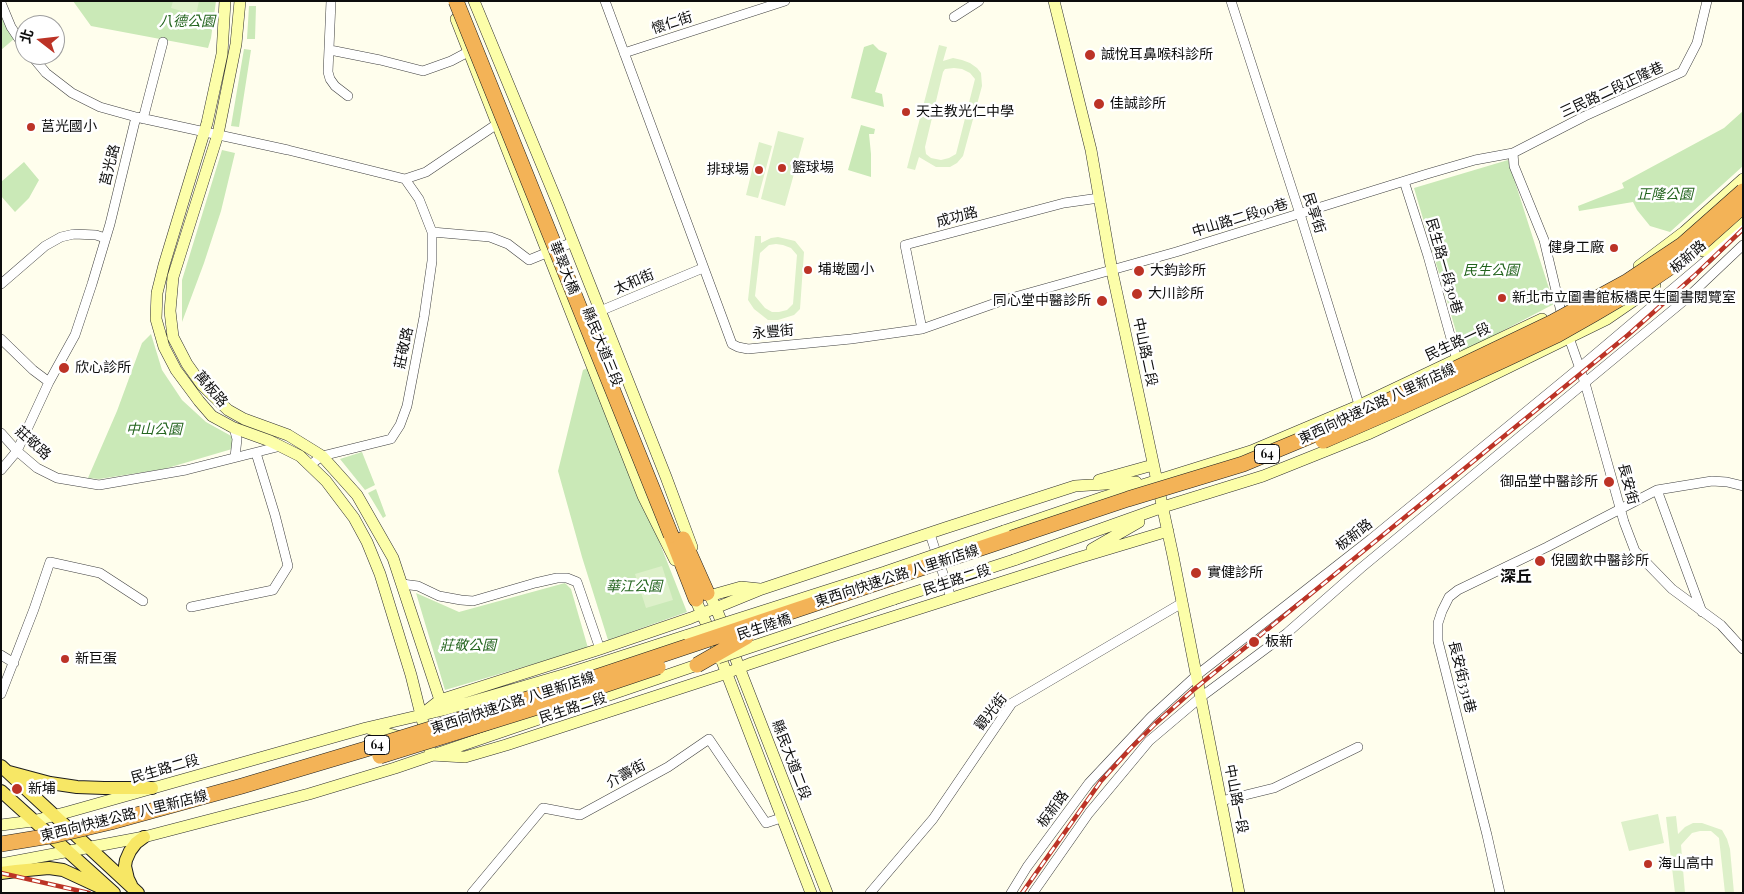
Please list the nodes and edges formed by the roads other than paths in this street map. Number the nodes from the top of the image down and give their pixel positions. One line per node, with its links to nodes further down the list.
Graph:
1 (225, 1): 25 (main road, 萬板路)
2 (240, 1): 26 (main road, 萬板路)
3 (331, 1): 18 (street)
4 (449, 1): 19 (main road, 縣民大道三段)
5 (456, 1): 77 (highway, 華翠大橋, bridge)
6 (467, 1): 77 (highway, 華翠大橋)
7 (474, 1): 40 (main road, 縣民大道三段)
8 (605, 1): 20 (street, 永豐街)
9 (784, 1): 20 (street, 懷仁街)
10 (979, 1): 15 (street)
11 (1054, 1): 32 (main road, 中山路二段)
12 (1231, 1): 34 (street, 民享街)
13 (1707, 1): 27 (street, 三民路二段正隆巷)
14 (1, 3): 16 (street)
15 (954, 17)
16 (15, 32)
17 (163, 42): 23 (street, 莒光路)
18 (330, 50): 19 (street); 22 (street)
19 (468, 52): 24 (main road, 縣民大道三段)
20 (624, 53): 44 (street, 永豐街)
21 (39, 65): 23 (street)
22 (348, 96)
23 (140, 118): 25 (street); 39 (street, 莒光路)
24 (497, 124): 28 (street); 42 (main road, 縣民大道三段)
25 (205, 132): 26 (street); 59 (main road, 萬板路)
26 (218, 134): 28 (street); 65 (main road, 萬板路)
27 (1513, 153): 30 (street, 三民路二段正隆巷); 48 (street)
28 (405, 179): 37 (street, 莊敬路)
29 (1743, 179): 38 (main road, 民生路一段)
30 (1404, 181): 34 (street, 中山路二段90巷); 54 (street, 民生路一段30巷)
31 (1743, 191): 90 (highway, 東西向快速公路 八里新店線 / 64, bridge)
32 (1099, 198): 45 (main road, 中山路二段); 51 (street, 成功路)
33 (1743, 206): 90 (highway, 東西向快速公路 八里新店線 / 64, bridge)
34 (1300, 214): 45 (street, 中山路二段90巷); 58 (street, 民享街)
35 (1743, 217): 43 (main road)
36 (1743, 225): 43 (street, 板新路)
37 (432, 232): 42 (street); 65 (street, 莊敬路)
38 (1684, 232): 43 (street); 48 (main road, 民生路一段)
39 (105, 238): 47 (street); 56 (street, 莒光路)
40 (573, 242): 42 (street); 49 (main road, 縣民大道三段)
41 (1743, 245): 46 (street, 板新路)
42 (548, 253): 50 (main road, 縣民大道三段)
43 (1705, 255): 46 (street); 52 (main road); 55 (street, 板新路)
44 (703, 268): 49 (street, 太和街); 51 (street, 永豐街)
45 (1112, 270): 51 (street, 永豐街); 68 (main road, 中山路二段)
46 (1718, 270): 57 (street, 板新路)
47 (1, 284)
48 (1561, 310): 52 (street, 長安街); 54 (main road, 民生路一段)
49 (600, 311): 50 (street, 太和街); 82 (main road, 縣民大道三段)
50 (576, 321): 82 (main road, 縣民大道三段)
51 (922, 329)
52 (1569, 338): 55 (street, 長安街); 61 (main road)
53 (1, 339): 56 (street)
54 (1457, 360): 58 (main road, 民生路一段)
55 (1579, 368): 57 (street, 長安街); 100 (street, 板新路)
56 (49, 382): 63 (street, 莒光路)
57 (1585, 383): 75 (street, 長安街); 102 (street, 板新路)
58 (1360, 405): 61 (street, 民享街); 70 (main road, 民生路一段)
59 (234, 428): 62 (main road, 萬板路); 66 (street)
60 (1, 433): 63 (street, 莊敬路)
61 (1368, 434): 74 (main road)
62 (281, 446): 64 (street, 莊敬路); 67 (main road, 萬板路)
63 (17, 451): 66 (street, 莊敬路); 69 (street, 莒光路)
64 (256, 452): 66 (street, 莊敬路); 86 (street)
65 (322, 456): 67 (street, 莊敬路); 80 (main road, 萬板路)
66 (234, 457)
67 (310, 465): 105 (main road, 萬板路)
68 (1153, 465): 70 (main road, 中山路二段); 71 (main road, 民生路二段)
69 (1, 470)
70 (1156, 481): 71 (main road, 民生路二段); 74 (main road, 中山路二段); 91 (main road, 民生陸橋, bridge)
71 (1075, 486): 78 (main road, 民生路二段)
72 (1743, 486): 73 (street, 長安街331巷)
73 (1657, 490): 75 (street, 長安街331巷); 88 (street, 長安街)
74 (1163, 508): 76 (main road, 中山路二段); 79 (main road, 民生路二段); 97 (main road, 民生陸橋, bridge)
75 (1621, 510): 88 (street, 長安街); 134 (street, 長安街331巷)
76 (1168, 532): 79 (main road, 民生路二段); 85 (main road, 中山路二段)
77 (675, 534): 82 (highway)
78 (930, 534): 81 (main road, 民生路二段); 83 (street)
79 (1078, 558): 83 (main road, 民生路二段)
80 (402, 584): 94 (street); 103 (main road, 萬板路)
81 (762, 589): 82 (main road, 民生路二段); 87 (main road, 民生路二段)
82 (704, 596): 87 (main road, 縣民大道三段); 89 (main road, 縣民大道三段)
83 (951, 598): 98 (main road, 民生路二段)
84 (143, 601): 96 (street)
85 (1182, 603): 100 (main road, 中山路二段); 130 (street, 觀光街)
86 (191, 607)
87 (716, 608): 89 (main road, 民生路二段); 92 (main road, 縣民大道三段)
88 (1702, 612): 93 (street, 長安街)
89 (702, 613): 94 (main road, 民生路二段); 99 (main road, 縣民大道三段)
90 (747, 632): 91 (highway, bridge); 97 (highway, bridge); 119 (highway, 東西向快速公路 八里新店線 / 64, bridge); 122 (highway, 東西向快速公路 八里新店線 / 64, bridge)
91 (688, 635): 103 (main road, 民生陸橋)
92 (727, 638): 98 (main road, 縣民大道二段)
93 (1743, 648)
94 (600, 649): 103 (main road, 民生路二段)
95 (1, 655): 96 (street)
96 (14, 663): 101 (street)
97 (697, 665): 108 (main road, 民生陸橋)
98 (740, 669): 99 (main road, 民生路二段); 129 (main road, 縣民大道二段)
99 (727, 674): 108 (main road, 民生路二段); 115 (main road)
100 (1197, 675): 102 (main road, 中山路二段); 131 (street, 板新路)
101 (1, 694)
102 (1201, 697): 104 (main road, 中山路二段); 132 (street, 板新路)
103 (441, 705): 105 (main road, 民生路二段)
104 (1203, 710): 113 (main road, 中山路一段)
105 (421, 715): 106 (main road, 民生路二段); 108 (main road, 萬板路)
106 (366, 728): 110 (main road); 111 (main road, 民生路二段)
107 (1358, 747): 113 (street)
108 (431, 755): 110 (main road, 民生路二段)
109 (4, 768): 111 (main road); 114 (main road)
110 (395, 768): 118 (main road, 民生路二段)
111 (152, 788): 114 (main road, 民生路二段)
112 (1, 791): 116 (main road)
113 (1221, 801): 133 (main road, 中山路一段)
114 (54, 815): 116 (main road, 民生路二段); 120 (main road)
115 (781, 818): 127 (street, 介壽街); 128 (main road)
116 (33, 820): 117 (main road, 民生路二段); 121 (main road)
117 (1, 825)
118 (144, 837): 120 (main road, 民生路二段); 125 (main road)
119 (1, 844)
120 (88, 847): 121 (main road, 民生路二段); 125 (main road)
121 (69, 852): 123 (main road, 民生路二段); 126 (main road)
122 (1, 853)
123 (1, 864)
124 (1, 874): 126 (main road)
125 (136, 890)
126 (113, 893)
127 (472, 893)
128 (811, 893)
129 (827, 893)
130 (870, 893)
131 (1011, 893)
132 (1033, 893)
133 (1240, 893)
134 (1500, 893)

